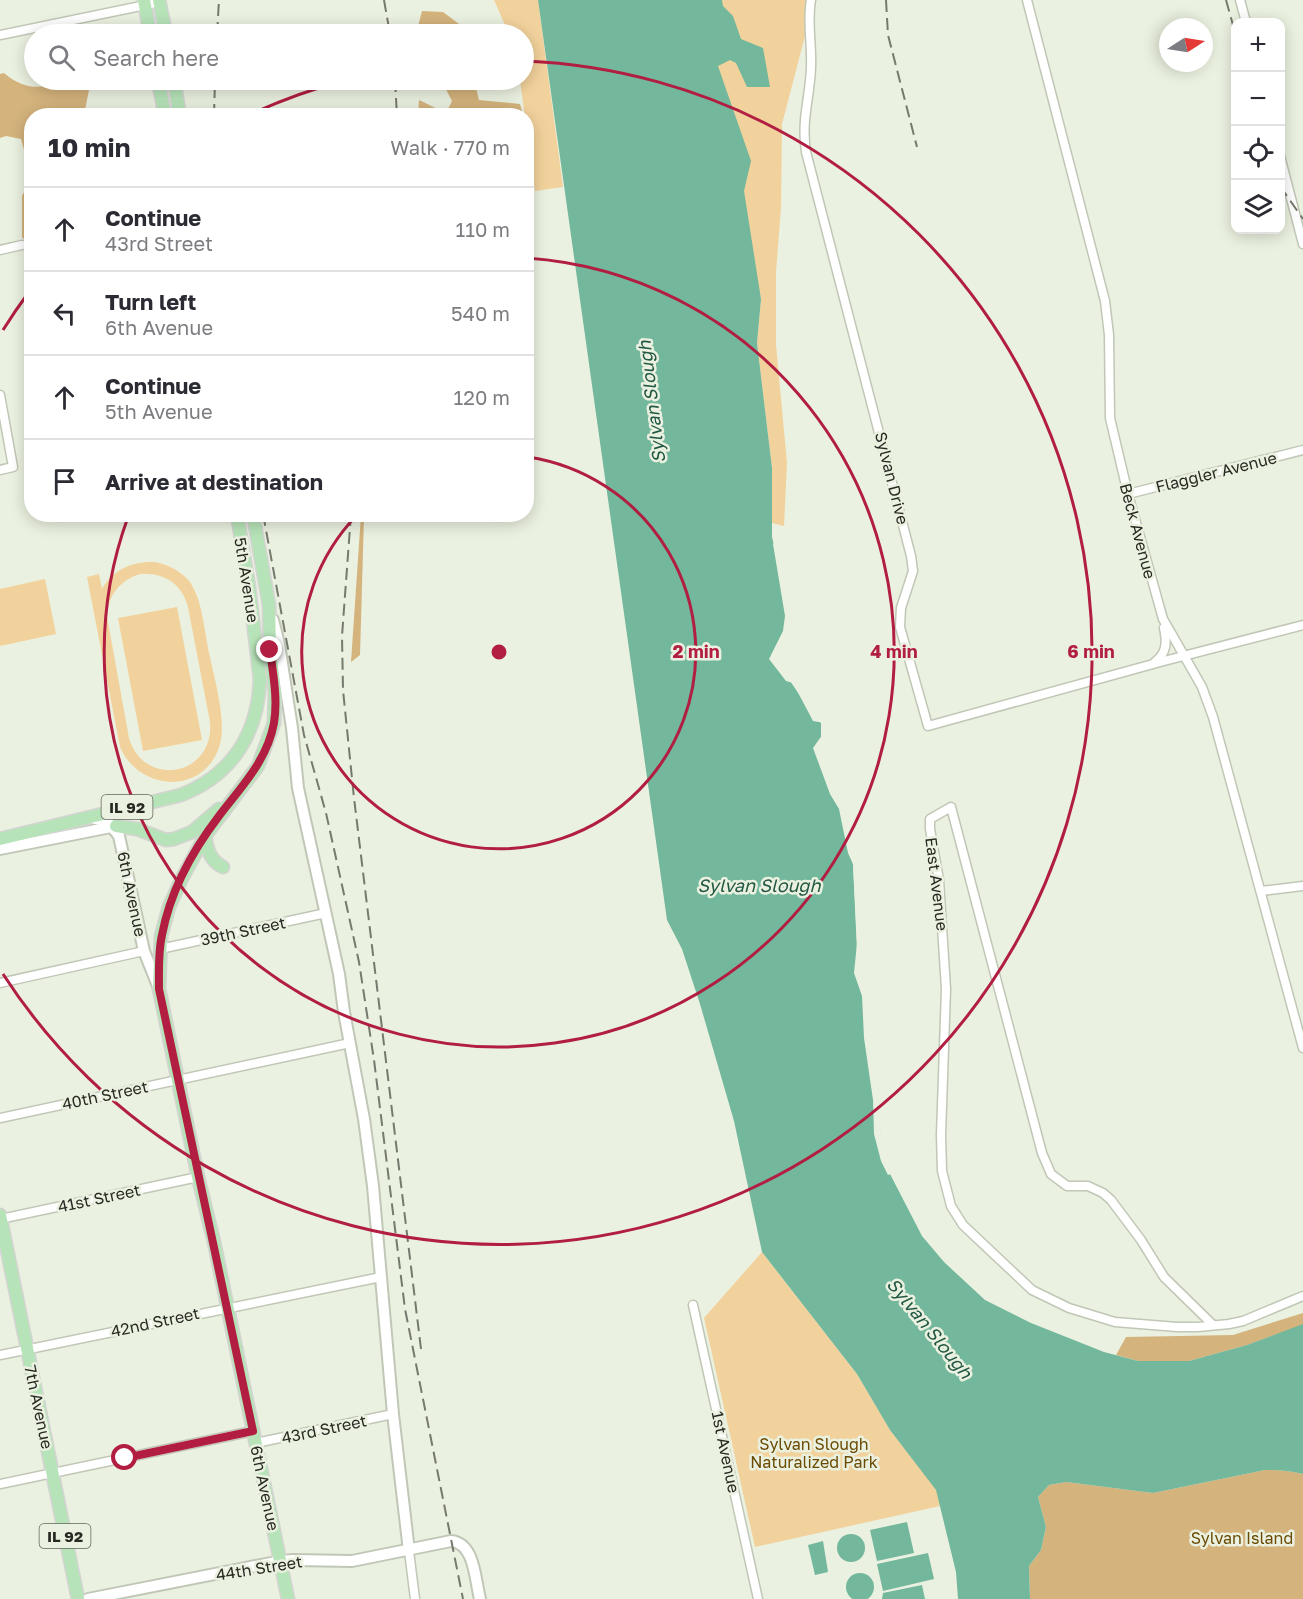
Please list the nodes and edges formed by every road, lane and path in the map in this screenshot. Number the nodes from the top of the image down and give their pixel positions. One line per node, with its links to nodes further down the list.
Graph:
1 (811, 0): 30 (street, Sylvan Drive)
2 (1028, 0): 23 (street, Beck Avenue)
3 (1240, 0): 6 (street)
4 (160, 1): 5 (street); 9 (main road)
5 (144, 3): 7 (street); 8 (main road)
6 (1245, 18)
7 (50, 24)
8 (148, 24)
9 (164, 24)
10 (24, 30): 11 (street)
11 (0, 35)
12 (160, 90): 14 (main road)
13 (176, 90): 15 (main road)
14 (163, 108)
15 (179, 108)
16 (1285, 172): 17 (street)
17 (1303, 244)
18 (22, 245): 19 (street)
19 (0, 250)
20 (0, 395): 22 (street)
21 (1303, 450): 23 (street, Flaggler Avenue)
22 (0, 470)
23 (1128, 494): 27 (street, Beck Avenue)
24 (238, 522): 32 (main road, 5th Avenue / IL 92)
25 (254, 522): 26 (main road, 5th Avenue)
26 (269, 605): 31 (main road, 5th Avenue); 40 (street)
27 (1162, 616): 29 (street, Beck Avenue); 30 (street)
28 (1302, 628): 29 (street, Sylvan Drive)
29 (1184, 656): 30 (street, Sylvan Drive); 39 (street, Beck Avenue)
30 (1154, 663)
31 (241, 790): 33 (main road); 34 (main road, 6th Avenue)
32 (87, 818): 33 (street); 35 (main road, IL 92)
33 (115, 827): 36 (street); 42 (street, 6th Avenue)
34 (205, 836): 37 (main road); 41 (main road, 6th Avenue)
35 (0, 839)
36 (0, 849)
37 (223, 867)
38 (1303, 886): 39 (street)
39 (1261, 891): 46 (street, Beck Avenue)
40 (326, 913): 41 (street, 39th Street); 45 (street)
41 (160, 949): 44 (main road, 6th Avenue)
42 (144, 951): 43 (street); 44 (street, 6th Avenue)
43 (0, 983)
44 (159, 989): 47 (main road, 6th Avenue)
45 (350, 1043): 47 (street, 40th Street); 51 (street)
46 (1303, 1048)
47 (177, 1080): 48 (street, 40th Street); 49 (main road, 6th Avenue)
48 (0, 1118)
49 (198, 1177): 50 (street, 41st Street); 54 (main road, 6th Avenue)
50 (0, 1218): 56 (main road, 7th Avenue / IL 92)
51 (381, 1277): 54 (street, 42nd Street); 58 (street)
52 (1303, 1296): 55 (street, East Avenue)
53 (693, 1305): 69 (street, 1st Avenue)
54 (228, 1308): 56 (street, 42nd Street); 59 (main road, 6th Avenue)
55 (1213, 1325): 55 (street, East Avenue)
56 (27, 1350): 57 (street, 42nd Street); 60 (main road, 7th Avenue / IL 92)
57 (0, 1355)
58 (393, 1414): 59 (street, 43rd Street); 62 (street)
59 (255, 1437): 60 (street, 43rd Street); 63 (main road, 6th Avenue)
60 (52, 1473): 61 (street, 43rd Street); 64 (main road, 7th Avenue / IL 92)
61 (0, 1484)
62 (409, 1551): 63 (street, 44th Street); 67 (street); 68 (street, 44th Street)
63 (281, 1561): 65 (street, 44th Street); 66 (main road, 6th Avenue)
64 (78, 1599)
65 (88, 1599)
66 (288, 1599)
67 (416, 1599)
68 (480, 1599)
69 (758, 1599)

